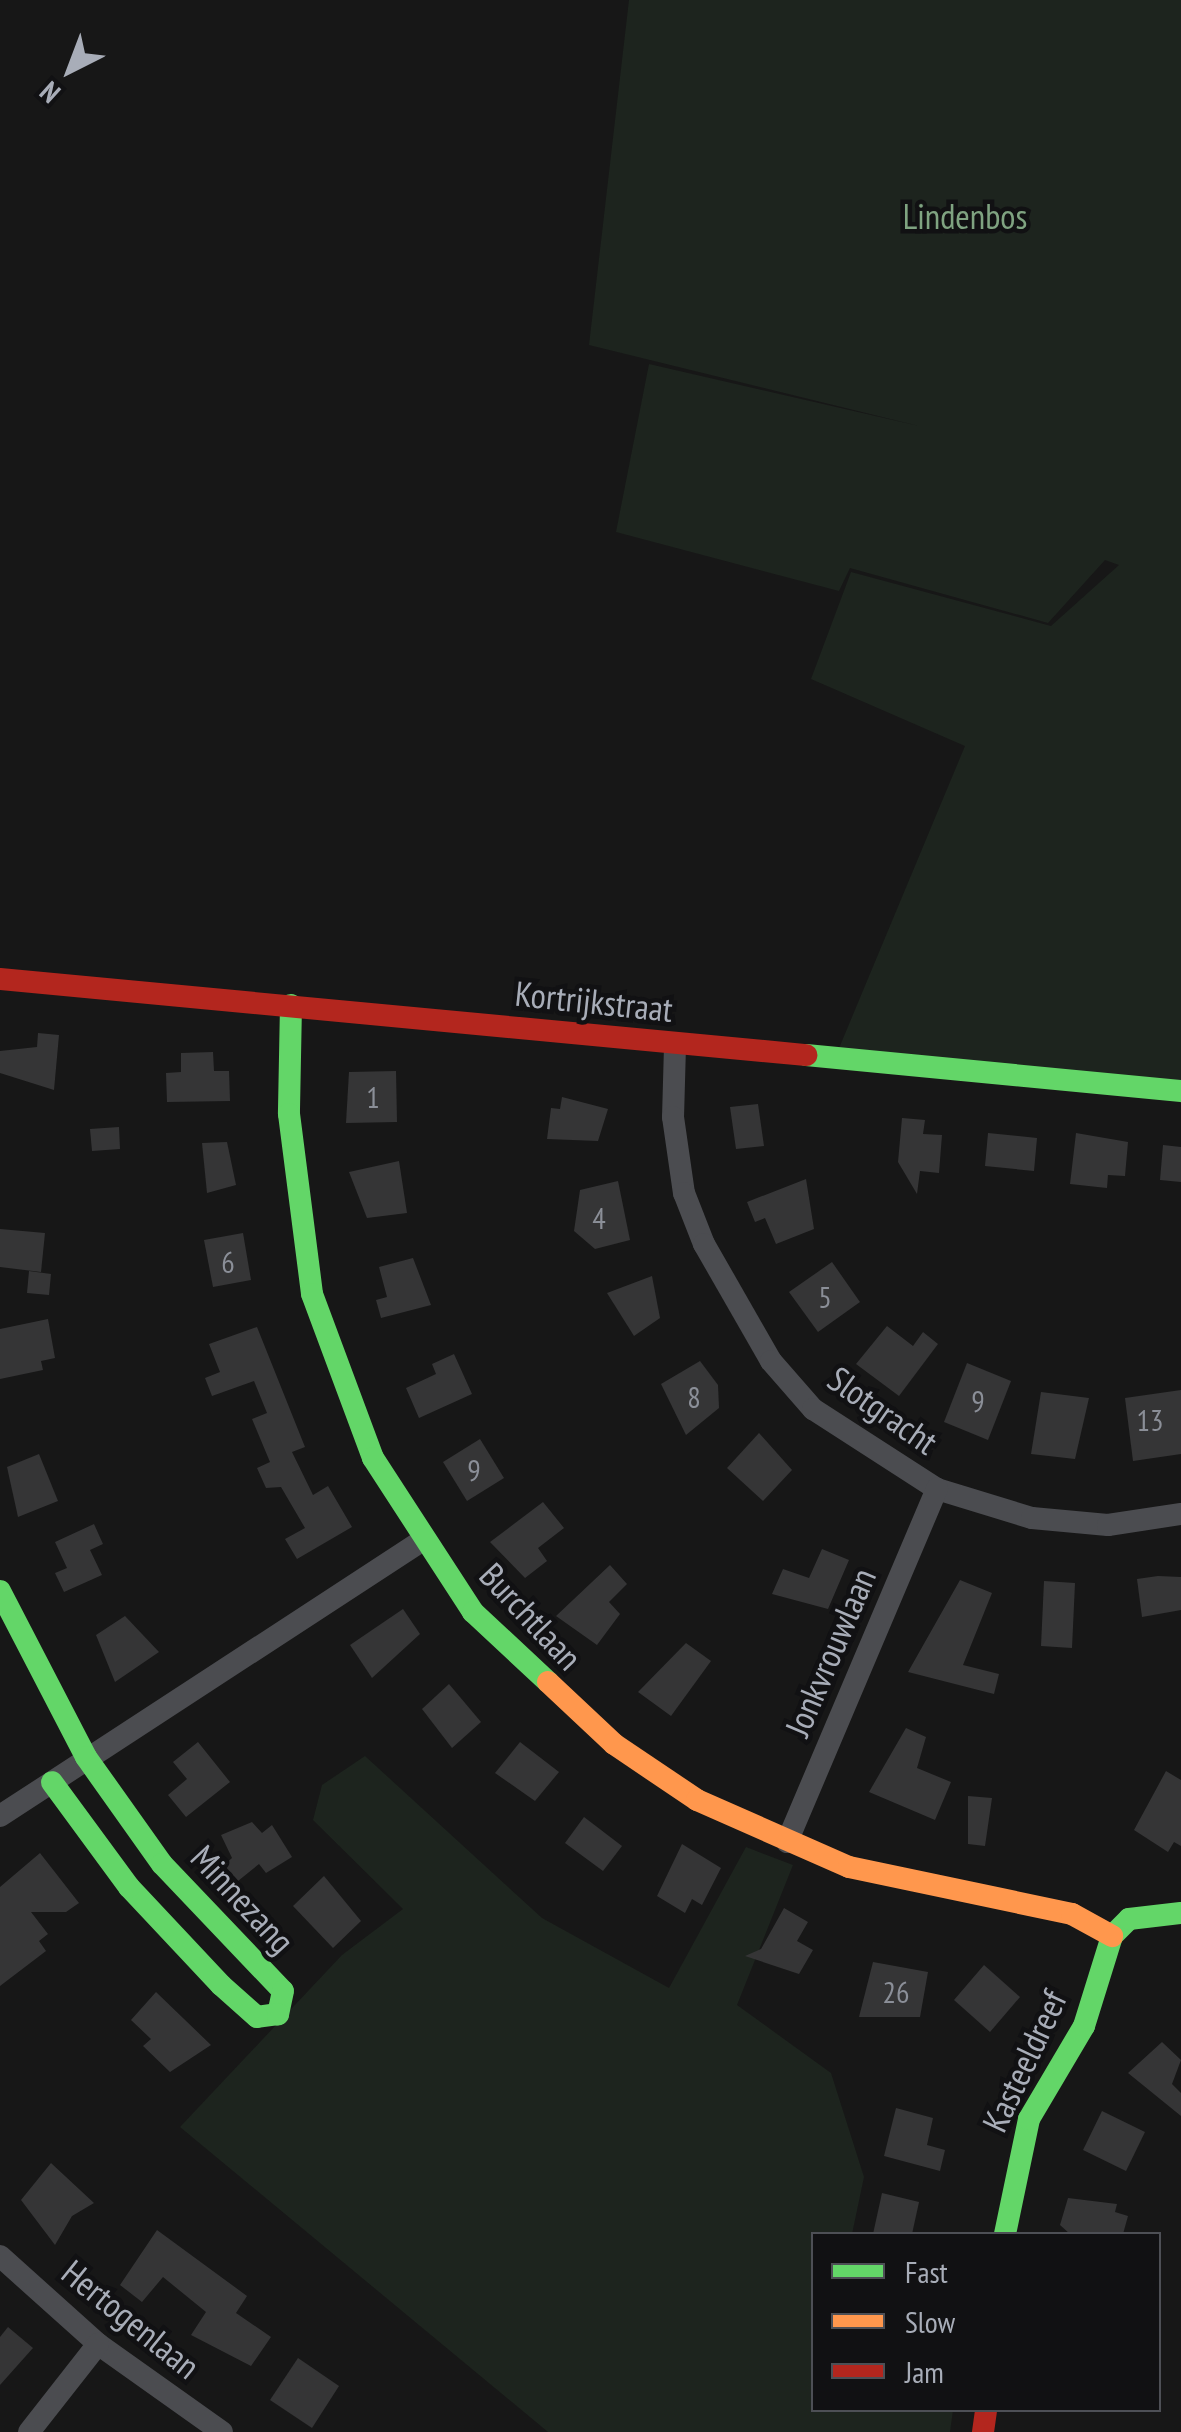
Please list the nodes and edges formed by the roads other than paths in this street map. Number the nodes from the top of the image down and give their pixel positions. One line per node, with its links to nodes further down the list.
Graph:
1 (0, 979): 2 (street, Kortrijkstraat)
2 (291, 1005): 3 (street, Kortrijkstraat); 7 (street, Burchtlaan)
3 (676, 1046): 4 (street, Kortrijkstraat); 5 (street, Slotgracht)
4 (1181, 1091)
5 (937, 1490): 6 (street, Slotgracht); 12 (street, Jonkvrouwlaan)
6 (1181, 1514)
7 (423, 1540): 9 (street); 12 (street, Burchtlaan)
8 (0, 1591): 9 (street, Minnezang)
9 (86, 1757): 10 (street); 10 (street, Minnezang)
10 (52, 1782): 11 (street)
11 (0, 1816)
12 (787, 1842): 14 (street, Burchtlaan)
13 (1181, 1913): 14 (street)
14 (1112, 1936): 15 (street, Kasteeldreef)
15 (1005, 2232)
16 (0, 2256): 17 (street, Hertogenlaan)
17 (98, 2344): 18 (street); 19 (street, Hertogenlaan)
18 (29, 2432)
19 (222, 2432)

